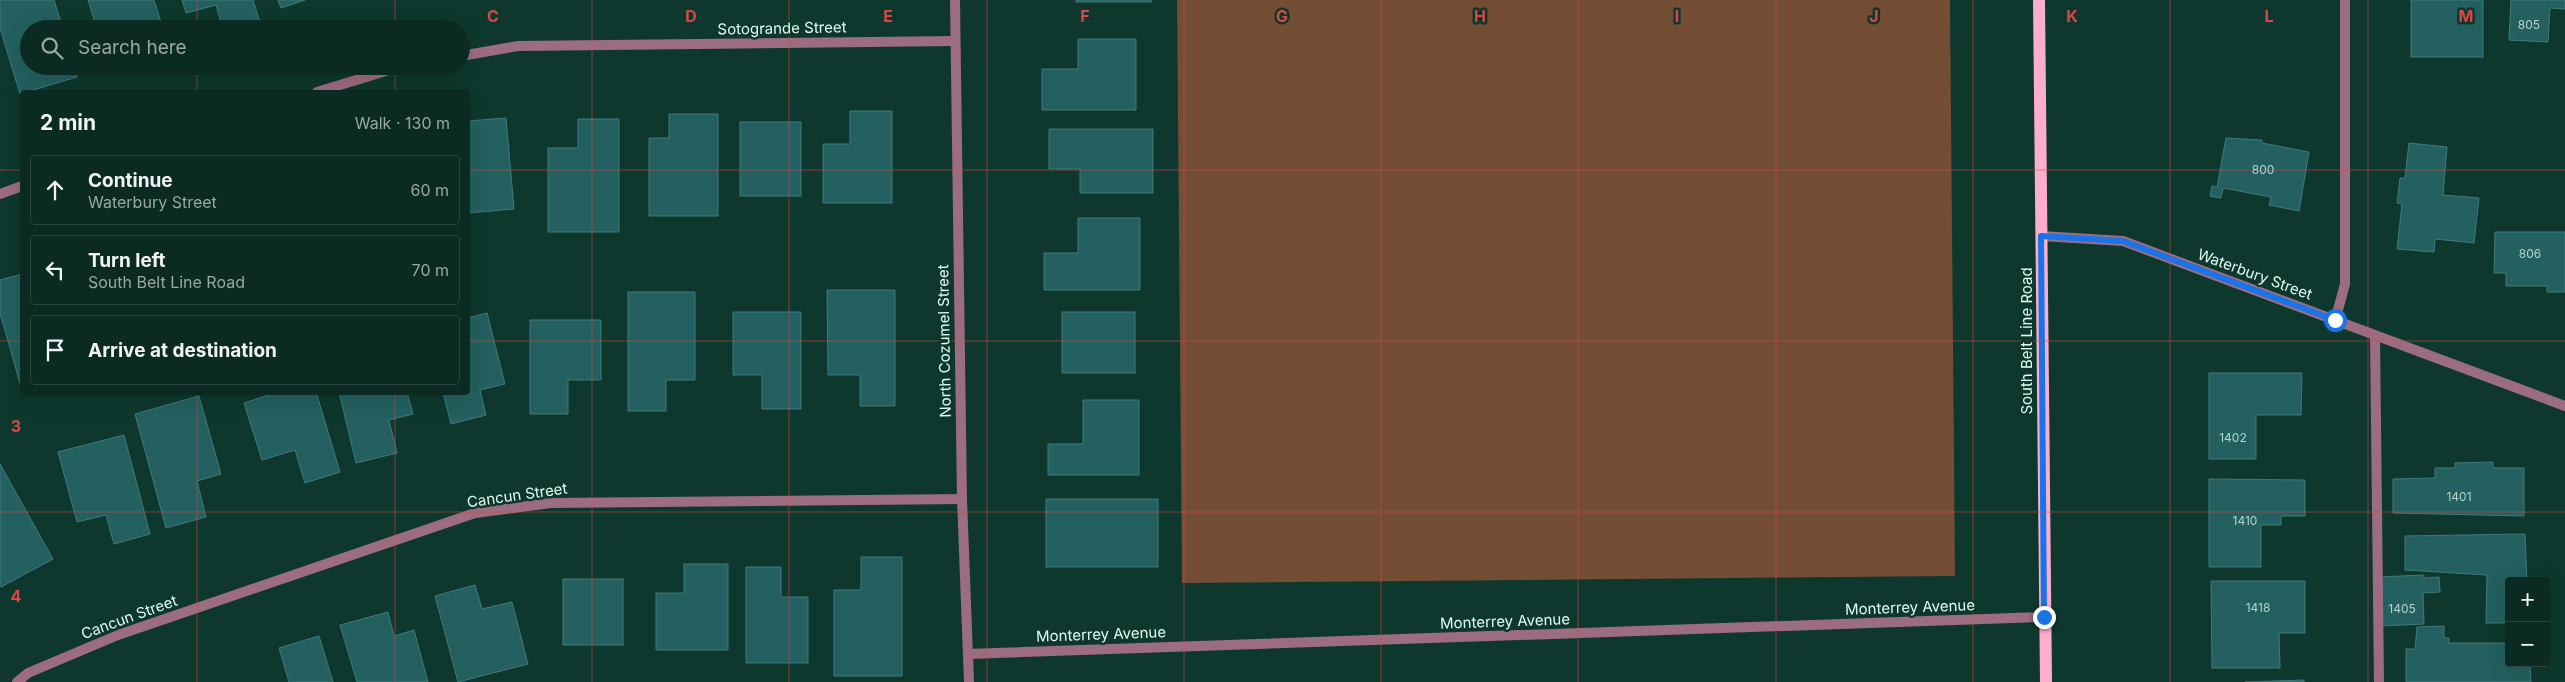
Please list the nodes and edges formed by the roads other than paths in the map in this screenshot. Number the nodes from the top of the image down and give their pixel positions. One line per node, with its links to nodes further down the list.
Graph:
1 (955, 0): 4 (street, North Cozumel Street)
2 (2039, 0): 10 (main road, South Belt Line Road)
3 (2345, 0): 11 (street)
4 (954, 41): 5 (street, Sotogrande Street); 14 (street, North Cozumel Street)
5 (470, 54)
6 (373, 75): 7 (street)
7 (324, 90)
8 (20, 187): 9 (street)
9 (0, 194)
10 (2041, 236): 11 (street, Waterbury Street); 15 (main road, South Belt Line Road)
11 (2335, 320): 12 (street, Waterbury Street)
12 (2376, 336): 13 (street, Waterbury Street); 20 (street)
13 (2565, 406)
14 (962, 499): 16 (street, North Cozumel Street); 17 (street, Cancun Street)
15 (2044, 617): 16 (street, Monterrey Avenue); 19 (main road, South Belt Line Road)
16 (968, 654): 18 (street, North Cozumel Street)
17 (18, 682)
18 (969, 682)
19 (2046, 682)
20 (2379, 682)

